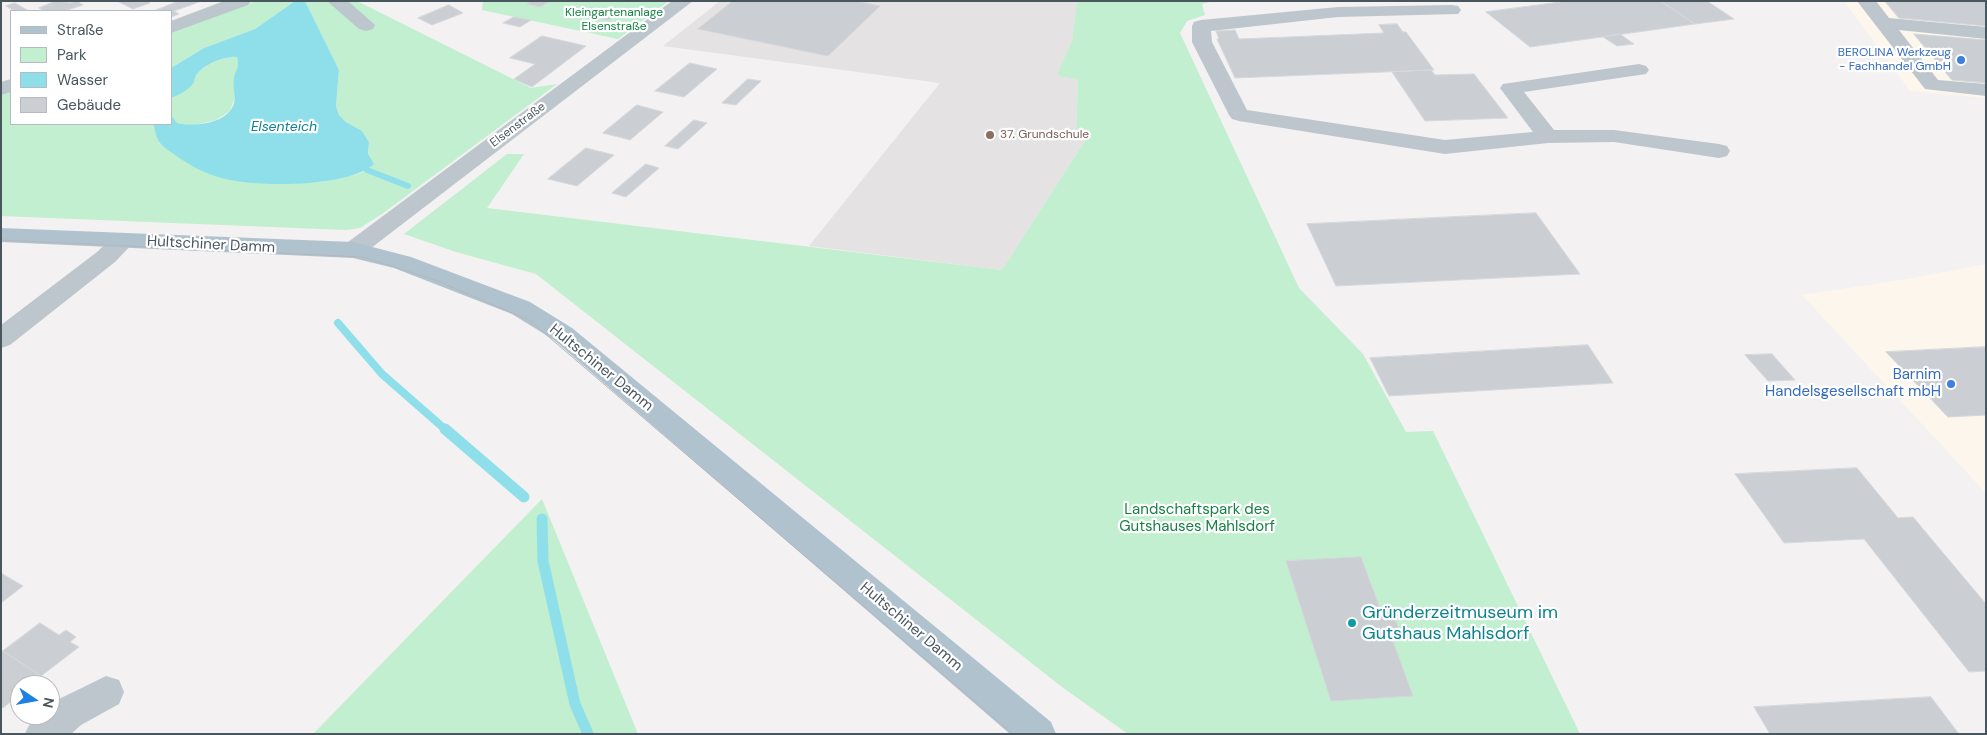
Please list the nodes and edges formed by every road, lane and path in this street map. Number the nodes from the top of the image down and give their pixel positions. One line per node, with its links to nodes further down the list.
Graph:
1 (242, 1): 8 (street)
2 (336, 1): 7 (street)
3 (684, 1): 16 (street, Elsenstraße)
4 (1866, 1): 6 (street)
5 (1452, 10): 12 (street)
6 (1884, 23): 9 (street); 11 (street)
7 (366, 25)
8 (172, 27)
9 (1986, 33)
10 (1639, 70): 12 (street)
11 (1986, 90)
12 (1548, 137): 13 (street)
13 (1719, 151)
14 (1, 235): 15 (main road, Hultschiner Damm)
15 (123, 240): 16 (main road, Hultschiner Damm); 17 (street)
16 (353, 250): 20 (main road, Hultschiner Damm)
17 (1, 339)
18 (106, 692): 19 (street)
19 (43, 734)
20 (1038, 734)

